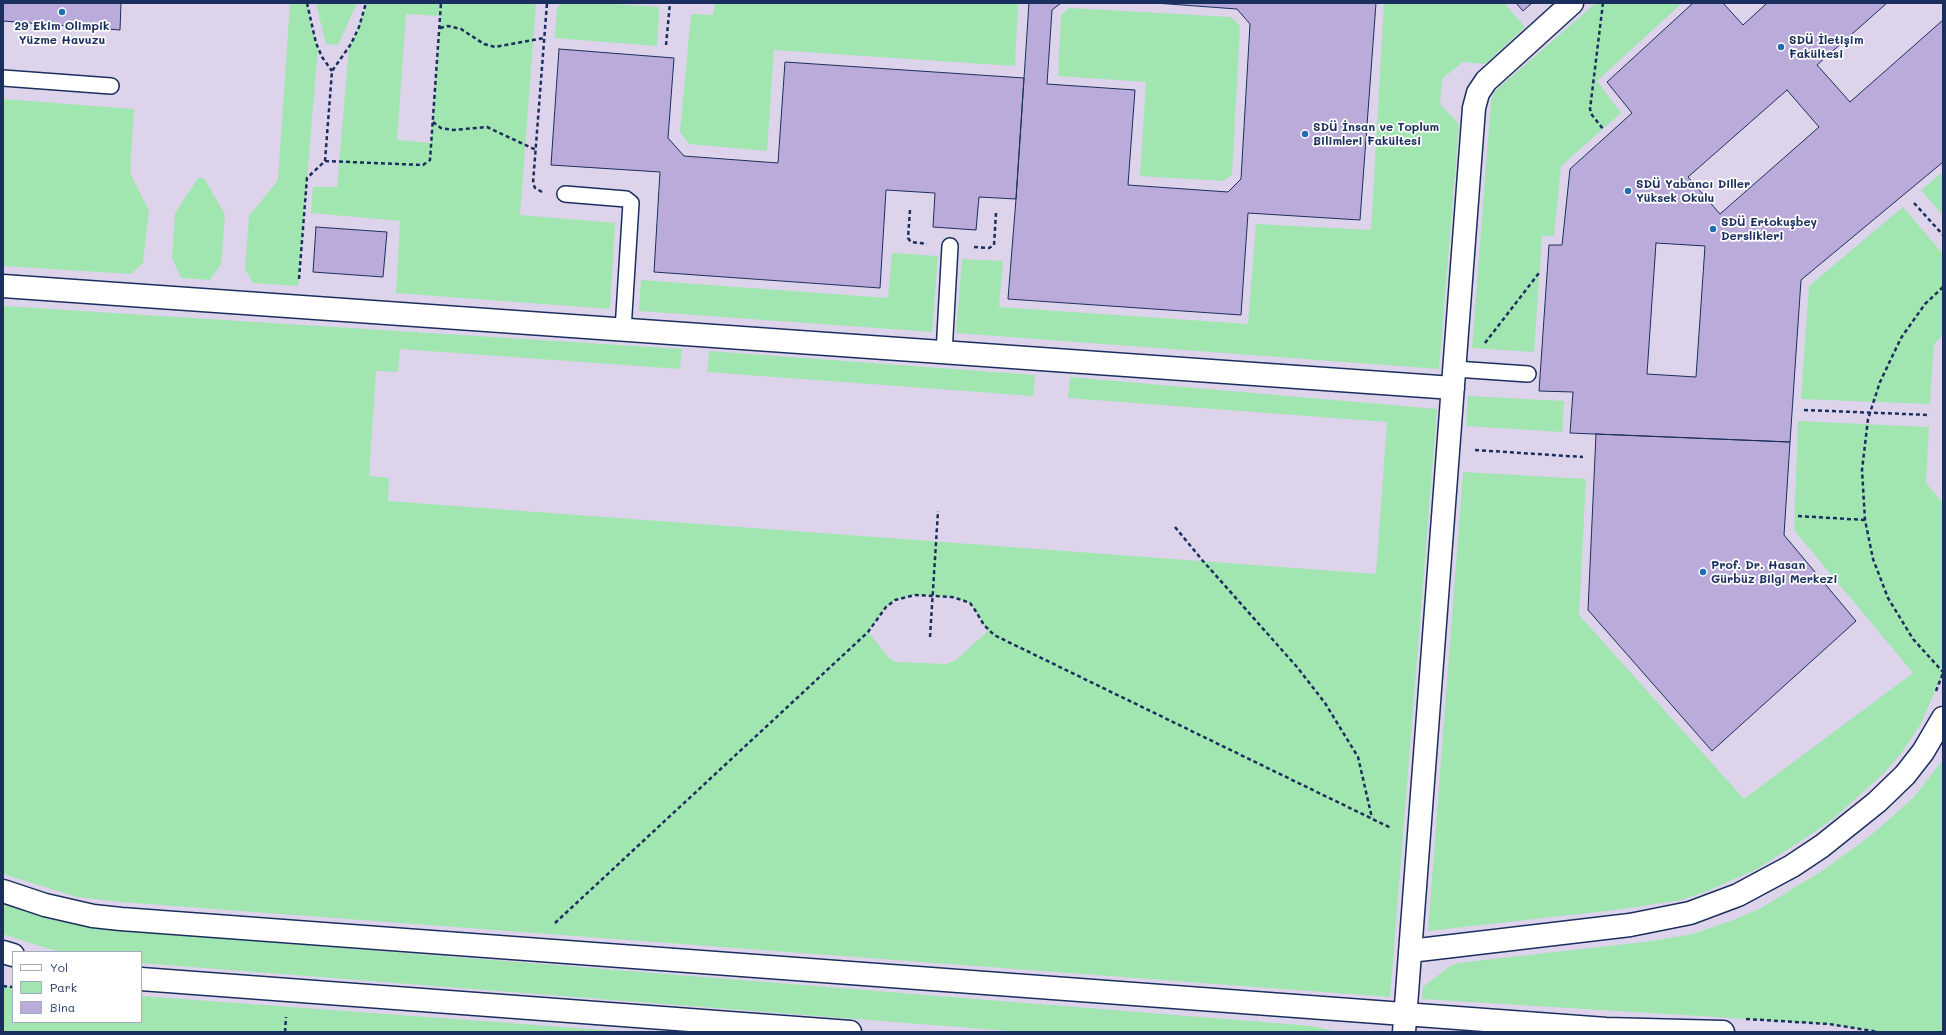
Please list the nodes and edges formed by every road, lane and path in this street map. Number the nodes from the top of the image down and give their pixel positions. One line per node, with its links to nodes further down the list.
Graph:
1 (307, 3): 11 (path)
2 (366, 3): 11 (path)
3 (441, 3): 8 (path)
4 (547, 3): 9 (path)
5 (670, 3): 10 (path)
6 (1572, 3): 29 (street)
7 (1603, 3): 15 (path)
8 (440, 28): 9 (path); 14 (path)
9 (544, 38): 16 (path)
10 (666, 45)
11 (332, 70): 17 (path)
12 (3, 78): 13 (lane)
13 (111, 86)
14 (433, 122): 16 (path); 17 (path)
15 (1603, 129)
16 (536, 150): 18 (path)
17 (325, 160): 24 (path)
18 (565, 194): 26 (lane)
19 (1914, 203): 20 (path)
20 (1943, 235)
21 (950, 246): 27 (lane)
22 (1539, 273): 29 (path)
23 (3, 286): 26 (street)
24 (298, 286)
25 (1943, 286): 31 (path)
26 (623, 330): 27 (street)
27 (944, 353): 29 (street)
28 (1528, 374): 29 (lane)
29 (1457, 376): 33 (street)
30 (1804, 410): 31 (path)
31 (1869, 413): 32 (path); 37 (path)
32 (1930, 415)
33 (1448, 448): 34 (path); 48 (street)
34 (1583, 457)
35 (938, 511): 39 (path)
36 (1798, 516): 37 (path)
37 (1865, 520): 41 (path)
38 (1175, 527): 44 (path)
39 (932, 596): 40 (path); 44 (path); 47 (path)
40 (930, 637)
41 (1943, 672): 42 (path)
42 (1934, 696)
43 (1943, 718): 48 (street)
44 (1372, 819): 45 (path)
45 (1397, 830)
46 (3, 891): 50 (street)
47 (550, 928)
48 (1410, 951): 50 (street)
49 (142, 979): 52 (street)
50 (1404, 1023): 51 (street)
51 (1601, 1031): 53 (street)
52 (850, 1032)
53 (1723, 1032)

